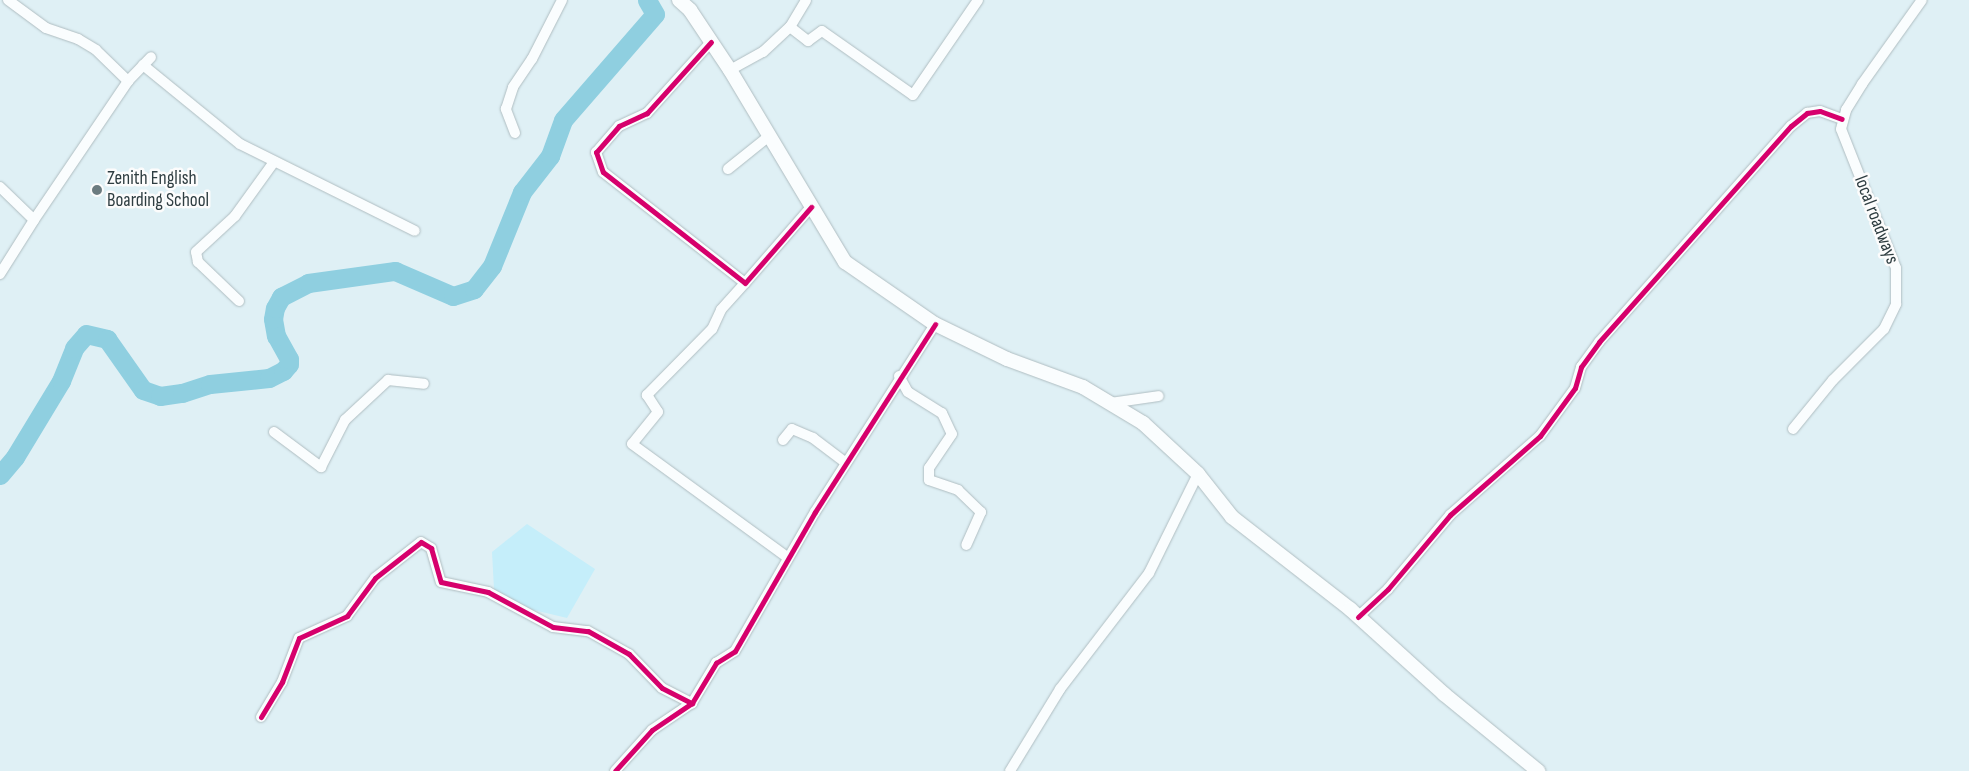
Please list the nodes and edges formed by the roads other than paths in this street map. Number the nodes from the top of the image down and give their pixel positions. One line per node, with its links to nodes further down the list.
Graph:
1 (8, 0): 10 (street)
2 (562, 0): 12 (street)
3 (679, 0): 8 (main road)
4 (806, 0): 7 (street)
5 (978, 0): 7 (street)
6 (1922, 0): 11 (street)
7 (790, 27): 9 (street)
8 (711, 42): 9 (main road); 22 (street)
9 (730, 70): 13 (main road)
10 (128, 81): 14 (street); 18 (street)
11 (1842, 119): 29 (street, local roadways); 36 (street)
12 (515, 133)
13 (769, 136): 15 (street); 17 (main road)
14 (274, 162): 19 (street); 23 (street)
15 (728, 169)
16 (0, 187): 18 (street)
17 (811, 207): 22 (street); 24 (main road)
18 (34, 220): 20 (street)
19 (415, 231)
20 (5, 258): 21 (street)
21 (0, 274)
22 (745, 284): 35 (street)
23 (239, 301)
24 (935, 324): 25 (street); 28 (main road)
25 (899, 376): 32 (street); 34 (street)
26 (424, 384): 30 (street)
27 (1159, 396): 28 (street)
28 (1110, 403): 33 (main road)
29 (1793, 429)
30 (274, 432)
31 (783, 440): 32 (street)
32 (846, 463): 35 (street)
33 (1198, 474): 36 (main road); 40 (street)
34 (966, 544)
35 (787, 557): 37 (street)
36 (1358, 617): 41 (main road)
37 (692, 703): 38 (street); 39 (street)
38 (261, 717)
39 (618, 769)
40 (1010, 771)
41 (1538, 771)

